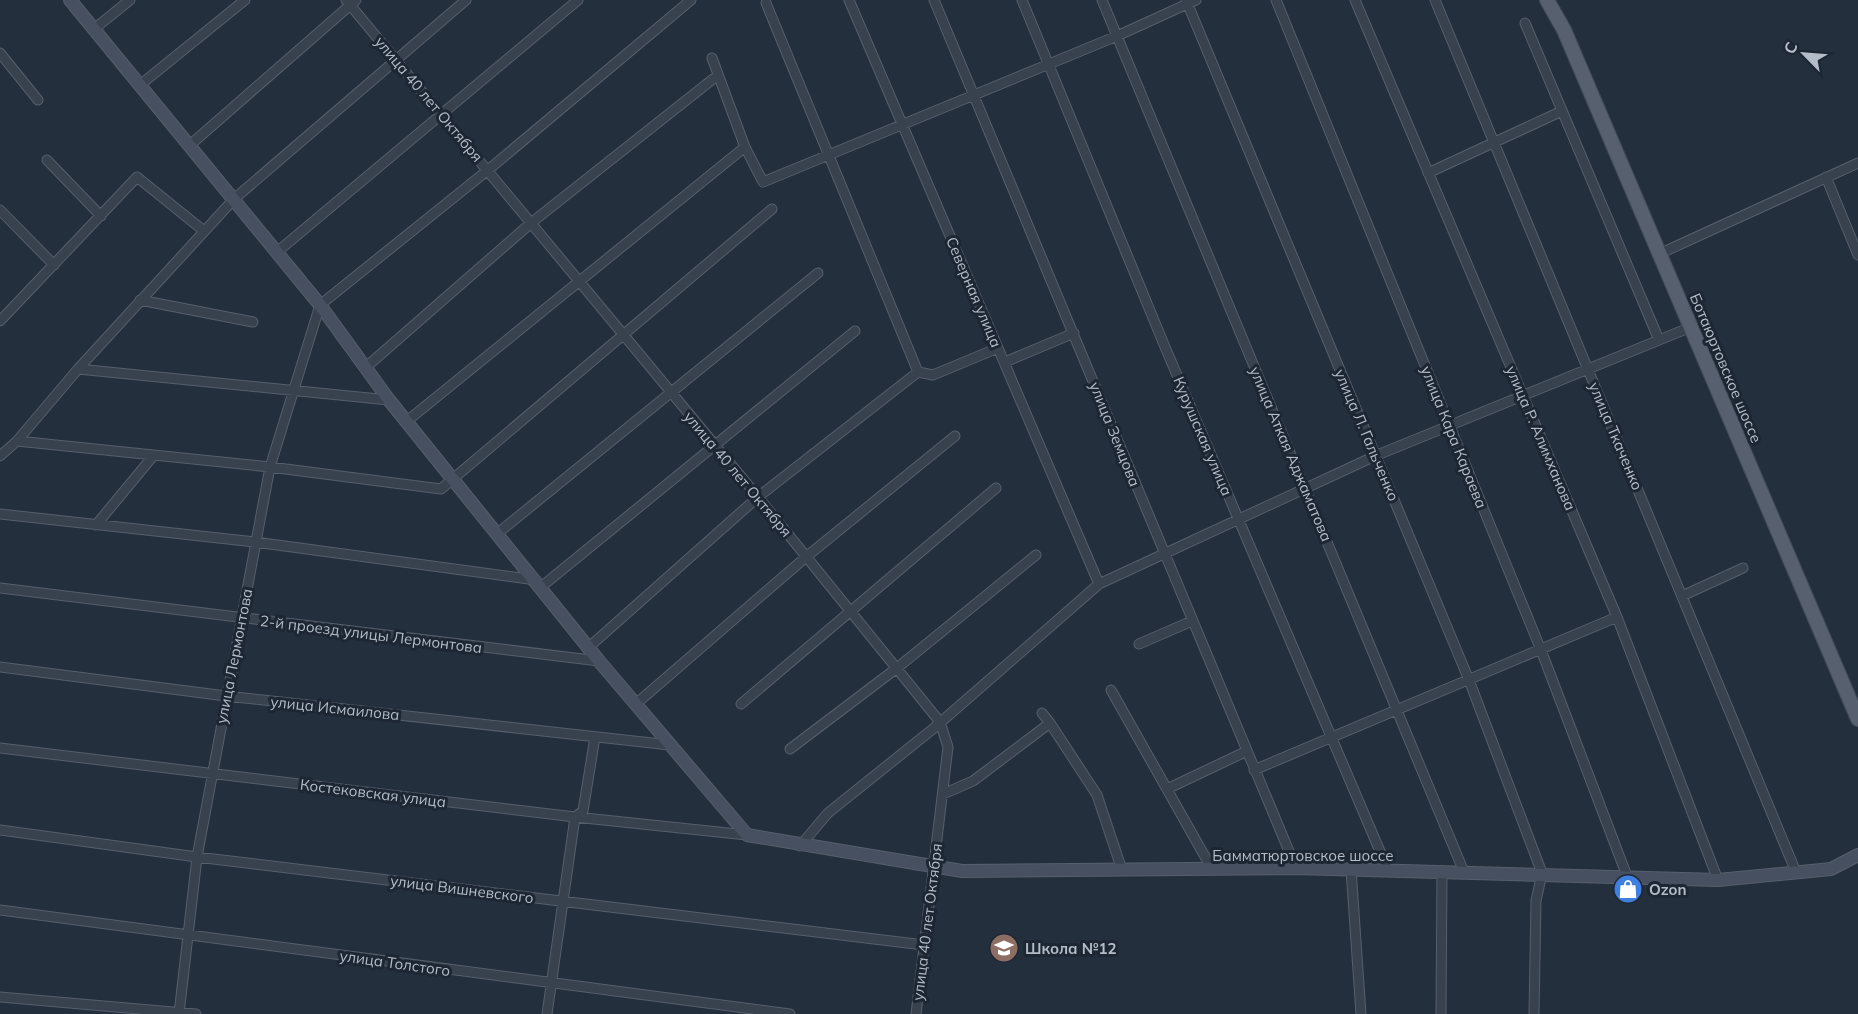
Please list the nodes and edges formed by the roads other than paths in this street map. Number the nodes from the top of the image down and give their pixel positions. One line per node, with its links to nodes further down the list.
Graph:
1 (70, 0): 20 (street)
2 (130, 0): 20 (street)
3 (245, 0): 28 (street)
4 (466, 0): 25 (street)
5 (578, 0): 32 (street)
6 (691, 0): 40 (street)
7 (849, 0): 33 (street, Северная улица)
8 (934, 0): 29 (street, улица Земцова)
9 (1022, 0): 26 (street, Курушская улица)
10 (1102, 0): 22 (street, улица Аткая Аджаматова)
11 (1276, 0): 75 (street, улица Кара Караева)
12 (1355, 0): 41 (street, улица Р. Алимханова)
13 (1435, 0): 34 (street, улица Ткаченко)
14 (1547, 0): 21 (main road)
15 (1555, 0): 21 (main road)
16 (1190, 1): 22 (street); 83 (street, улица Л. Гальченко)
17 (351, 2): 25 (street, улица 40 лет Октября); 35 (street)
18 (766, 3): 37 (street)
19 (1525, 23): 31 (street)
20 (94, 29): 28 (street)
21 (1564, 30): 50 (main road, Ботаюртовское шоссе)
22 (1117, 36): 26 (street); 87 (street, улица Аткая Аджаматова)
23 (0, 53): 30 (street)
24 (712, 58): 36 (street)
25 (396, 60): 32 (street, улица 40 лет Октября); 43 (street)
26 (1048, 63): 29 (street); 90 (street, Курушская улица)
27 (713, 79): 47 (street)
28 (140, 85): 35 (street)
29 (974, 96): 33 (street); 62 (street, улица Земцова)
30 (38, 100)
31 (1562, 111): 34 (street); 63 (street)
32 (441, 115): 40 (street, улица 40 лет Октября); 49 (street)
33 (902, 124): 37 (street); 64 (street, Северная улица)
34 (1494, 143): 41 (street); 68 (street, улица Ткаченко)
35 (190, 145): 43 (street)
36 (745, 147): 37 (street); 54 (street)
37 (830, 156): 69 (street)
38 (47, 160): 46 (street)
39 (1858, 163): 42 (street)
40 (488, 170): 47 (street, улица 40 лет Октября); 56 (street)
41 (1428, 173): 72 (street, улица Р. Алимханова)
42 (1826, 177): 50 (street); 51 (street)
43 (234, 199): 48 (street); 49 (street)
44 (772, 209): 61 (street)
45 (0, 210): 52 (street)
46 (100, 216): 48 (street); 52 (street)
47 (531, 223): 54 (street, улица 40 лет Октября); 66 (street)
48 (204, 231): 55 (street)
49 (277, 252): 56 (street)
50 (1659, 254): 59 (main road, Ботаюртовское шоссе)
51 (1858, 255)
52 (54, 265): 57 (street)
53 (818, 273): 70 (street)
54 (580, 282): 61 (street, улица 40 лет Октября); 74 (street)
55 (140, 300): 58 (street); 67 (street)
56 (320, 305): 66 (street); 71 (street, улица Лермонтова)
57 (2, 314)
58 (253, 322)
59 (1691, 327): 63 (street); 119 (main road, Ботаюртовское шоссе)
60 (855, 332): 79 (street)
61 (622, 333): 70 (street, улица 40 лет Октября); 85 (street)
62 (1074, 333): 65 (street); 94 (street, улица Земцова)
63 (1659, 340): 68 (street)
64 (998, 348): 65 (street, Северная улица); 69 (street)
65 (1005, 362): 99 (street, Северная улица)
66 (365, 368): 73 (street)
67 (78, 369): 71 (street); 78 (street)
68 (1588, 369): 72 (street); 101 (street, улица Ткаченко)
69 (918, 372): 88 (street)
70 (670, 391): 79 (street, улица 40 лет Октября); 92 (street)
71 (293, 392): 73 (street); 84 (street, улица Лермонтова)
72 (1523, 396): 75 (street); 103 (street, улица Р. Алимханова)
73 (389, 400): 74 (street)
74 (407, 421): 85 (street)
75 (1449, 425): 83 (street); 108 (street, улица Кара Караева)
76 (955, 436): 96 (street)
77 (0, 439): 80 (street)
78 (17, 441): 80 (street); 81 (street)
79 (713, 446): 88 (street, улица 40 лет Октября); 98 (street)
80 (8, 447): 82 (street)
81 (154, 455): 84 (street); 91 (street)
82 (0, 456)
83 (1376, 456): 87 (street); 112 (street, улица Л. Гальченко)
84 (270, 467): 85 (street); 93 (street, улица Лермонтова)
85 (454, 479): 92 (street)
86 (996, 488): 102 (street)
87 (1305, 488): 90 (street); 117 (street, улица Аткая Аджаматова)
88 (758, 497): 96 (street, улица 40 лет Октября); 107 (street)
89 (0, 514): 91 (street)
90 (1239, 520): 94 (street); 123 (street, Курушская улица)
91 (96, 525): 93 (street)
92 (498, 533): 98 (street)
93 (255, 542): 98 (street); 104 (street, улица Лермонтова)
94 (1164, 554): 99 (street); 105 (street, улица Земцова)
95 (1036, 555): 111 (street)
96 (807, 557): 102 (street, улица 40 лет Октября); 115 (street)
97 (1743, 568): 101 (street)
98 (538, 583): 107 (street)
99 (1100, 584): 120 (street)
100 (0, 588): 104 (street, 2-й проезд улицы Лермонтова)
101 (1682, 596): 146 (street, улица Ткаченко)
102 (852, 613): 111 (street, улица 40 лет Октября); 116 (street)
103 (1617, 617): 108 (street); 149 (street, улица Р. Алимханова)
104 (241, 618): 109 (street, 2-й проезд улицы Лермонтова); 114 (street, улица Лермонтова)
105 (1192, 621): 106 (street); 127 (street, улица Земцова)
106 (1139, 644)
107 (589, 647): 109 (street)
108 (1541, 650): 112 (street); 148 (street, улица Кара Караева)
109 (599, 661): 115 (street)
110 (0, 667): 114 (street, улица Исмаилова)
111 (897, 668): 120 (street, улица 40 лет Октября); 126 (street)
112 (1469, 680): 117 (street); 147 (street, улица Л. Гальченко)
113 (1112, 690): 130 (street)
114 (226, 696): 122 (street, улица Исмаилова); 129 (street, улица Лермонтова)
115 (637, 703): 124 (street)
116 (741, 704)
117 (1397, 710): 123 (street); 145 (street, улица Аткая Аджаматова)
118 (1042, 713): 121 (street)
119 (1858, 719)
120 (940, 722): 131 (street, улица 40 лет Октября); 135 (street)
121 (1050, 723): 131 (street); 142 (street)
122 (595, 737): 124 (street, улица Исмаилова); 132 (street)
123 (1333, 738): 128 (street); 143 (street, Курушская улица)
124 (670, 746): 134 (street)
125 (0, 748): 129 (street, Костековская улица)
126 (790, 749)
127 (1247, 752): 128 (street, улица Земцова); 130 (street)
128 (1254, 770): 139 (street, улица Земцова)
129 (213, 774): 132 (street, Костековская улица); 137 (street, улица Лермонтова)
130 (1167, 789): 140 (street)
131 (943, 794): 138 (street, улица 40 лет Октября)
132 (575, 817): 134 (street, Костековская улица); 150 (street)
133 (0, 830): 137 (street, улица Вишневского)
134 (747, 835): 135 (street, Бамматюртовское шоссе)
135 (800, 846): 138 (street, Бамматюртовское шоссе)
136 (1858, 855): 146 (street, Бамматюртовское шоссе)
137 (197, 857): 150 (street, улица Вишневского); 152 (street, улица Лермонтова)
138 (934, 867): 142 (street, Бамматюртовское шоссе); 153 (street, улица 40 лет Октября)
139 (1296, 868): 140 (street, Бамматюртовское шоссе); 141 (street, Бамматюртовское шоссе)
140 (1212, 869): 142 (street, Бамматюртовское шоссе)
141 (1350, 869): 143 (street, Бамматюртовское шоссе); 161 (street)
142 (1122, 870)
143 (1388, 870): 144 (street, Бамматюртовское шоссе)
144 (1442, 871): 145 (street, Бамматюртовское шоссе); 162 (street)
145 (1464, 872): 147 (street, Бамматюртовское шоссе)
146 (1796, 872): 149 (street, Бамматюртовское шоссе)
147 (1542, 873): 148 (street, Бамматюртовское шоссе); 163 (street)
148 (1627, 876): 149 (street, Бамматюртовское шоссе)
149 (1718, 880)
150 (562, 902): 153 (street, улица Вишневского); 154 (street)
151 (0, 910): 152 (street, улица Толстого)
152 (188, 935): 154 (street, улица Толстого); 156 (street, улица Лермонтова)
153 (924, 945): 160 (street, улица 40 лет Октября)
154 (550, 984): 158 (street); 159 (street, улица Толстого)
155 (0, 997): 156 (street)
156 (179, 1013): 157 (street)
157 (196, 1014)
158 (547, 1014)
159 (790, 1014)
160 (916, 1014)
161 (1361, 1014)
162 (1442, 1014)
163 (1534, 1014)

